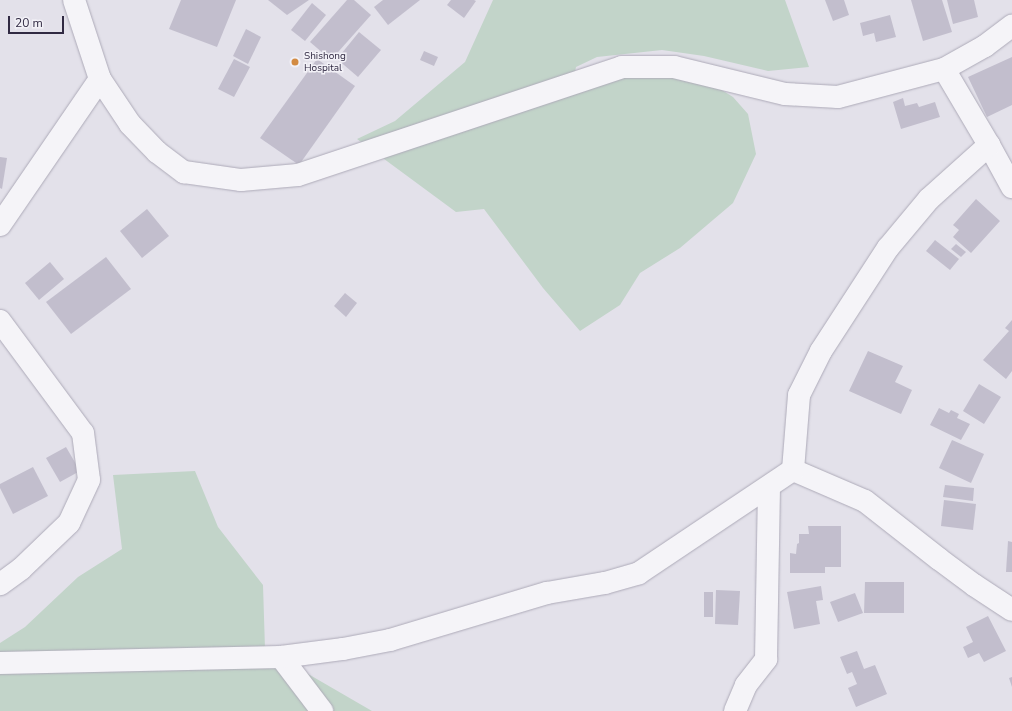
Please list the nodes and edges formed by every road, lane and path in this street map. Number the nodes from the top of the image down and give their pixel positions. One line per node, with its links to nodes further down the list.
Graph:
1 (74, 0): 4 (street)
2 (1012, 26): 3 (street)
3 (944, 69): 4 (street); 5 (street)
4 (100, 79): 7 (street)
5 (989, 145): 6 (street); 9 (street)
6 (1012, 186)
7 (0, 225)
8 (0, 321): 11 (street)
9 (793, 470): 10 (street); 12 (street)
10 (769, 488): 13 (street); 16 (street)
11 (0, 584)
12 (1012, 610)
13 (281, 657): 14 (street); 15 (street)
14 (0, 663)
15 (322, 711)
16 (736, 711)

